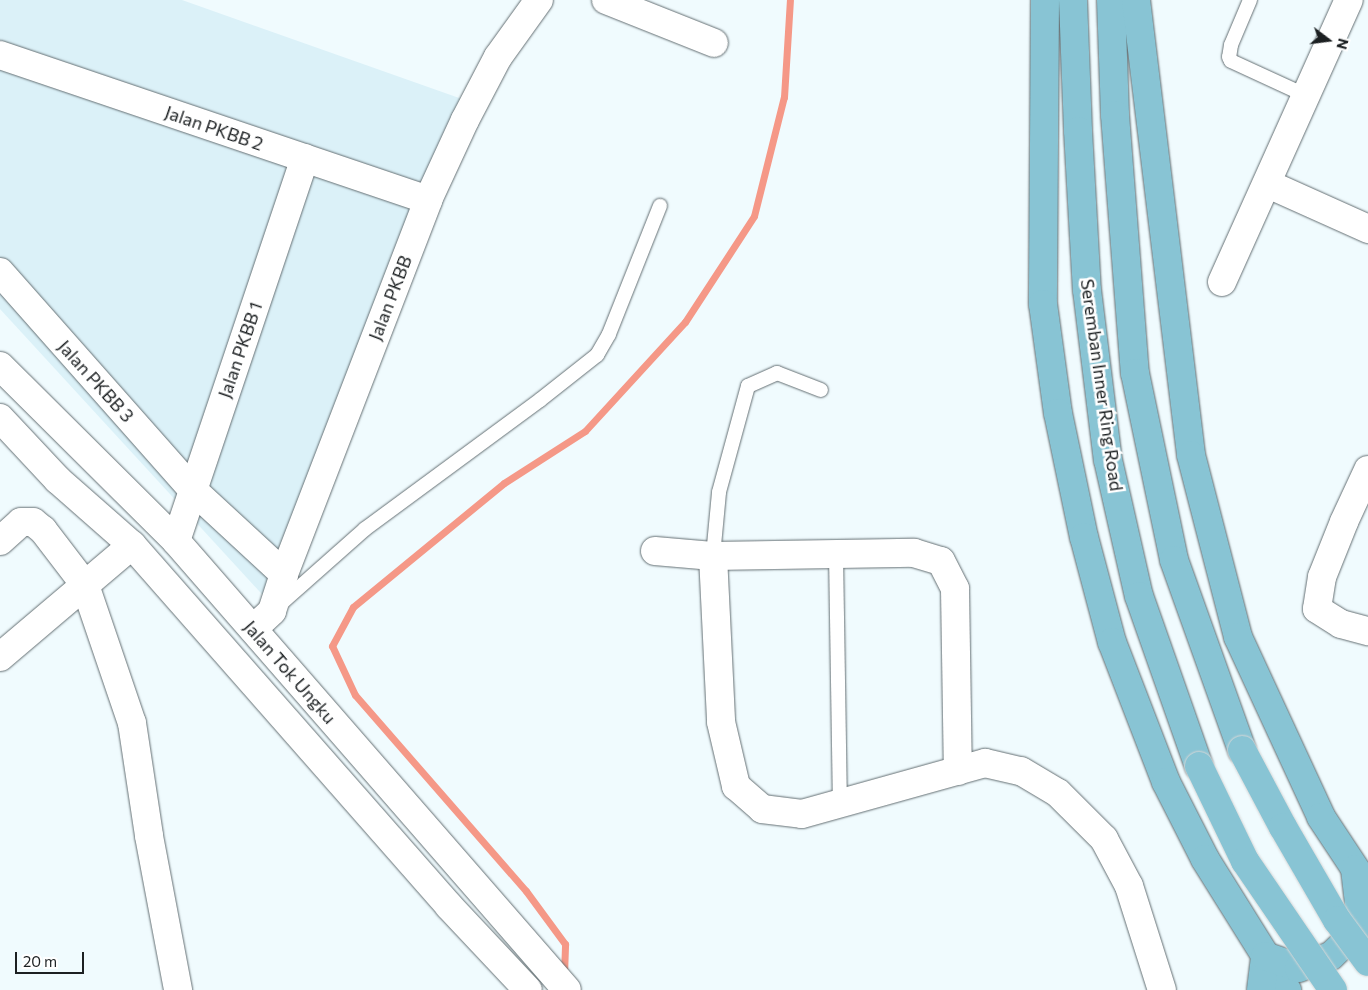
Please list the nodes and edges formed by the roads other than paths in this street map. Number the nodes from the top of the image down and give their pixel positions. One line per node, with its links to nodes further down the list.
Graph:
1 (539, 0): 14 (street, Jalan PKBB)
2 (606, 0): 9 (street)
3 (1045, 0): 38 (main road)
4 (1073, 0): 46 (main road, Seremban Inner Ring Road, bridge)
5 (1111, 0): 39 (main road, Seremban Inner Ring Road, bridge)
6 (1136, 0): 37 (main road)
7 (1250, 0): 11 (lane)
8 (1349, 0): 11 (street)
9 (714, 43)
10 (0, 55): 12 (street, Jalan PKBB 2)
11 (1306, 96): 13 (street)
12 (305, 158): 14 (street, Jalan PKBB 2); 23 (street, Jalan PKBB 1)
13 (1268, 184): 16 (street); 18 (street)
14 (428, 200): 30 (street, Jalan PKBB)
15 (660, 206): 32 (lane)
16 (1368, 229)
17 (0, 272): 23 (street, Jalan PKBB 3)
18 (1222, 282)
19 (0, 366): 25 (street, Jalan Tok Ungku)
20 (822, 390): 29 (lane)
21 (0, 418): 26 (street, Jalan Tok Ungku)
22 (1368, 470): 33 (street)
23 (193, 490): 25 (street, Jalan PKBB 1); 30 (street, Jalan PKBB 3)
24 (0, 541): 31 (street)
25 (176, 541): 32 (street, Jalan Tok Ungku)
26 (132, 545): 31 (street); 42 (street, Jalan Tok Ungku)
27 (655, 550): 29 (street)
28 (836, 554): 29 (street); 35 (street); 36 (lane)
29 (713, 556): 36 (street)
30 (284, 574): 32 (street, Jalan PKBB)
31 (85, 585): 34 (street); 41 (street)
32 (263, 620): 40 (street, Jalan Tok Ungku)
33 (1368, 631)
34 (0, 657)
35 (958, 771): 36 (street); 43 (street)
36 (840, 804)
37 (1362, 878): 38 (main road)
38 (1265, 956): 44 (main road); 45 (main road)
39 (1368, 962)
40 (561, 984)
41 (178, 990)
42 (528, 990)
43 (1162, 990)
44 (1261, 990)
45 (1287, 990)
46 (1333, 990)

